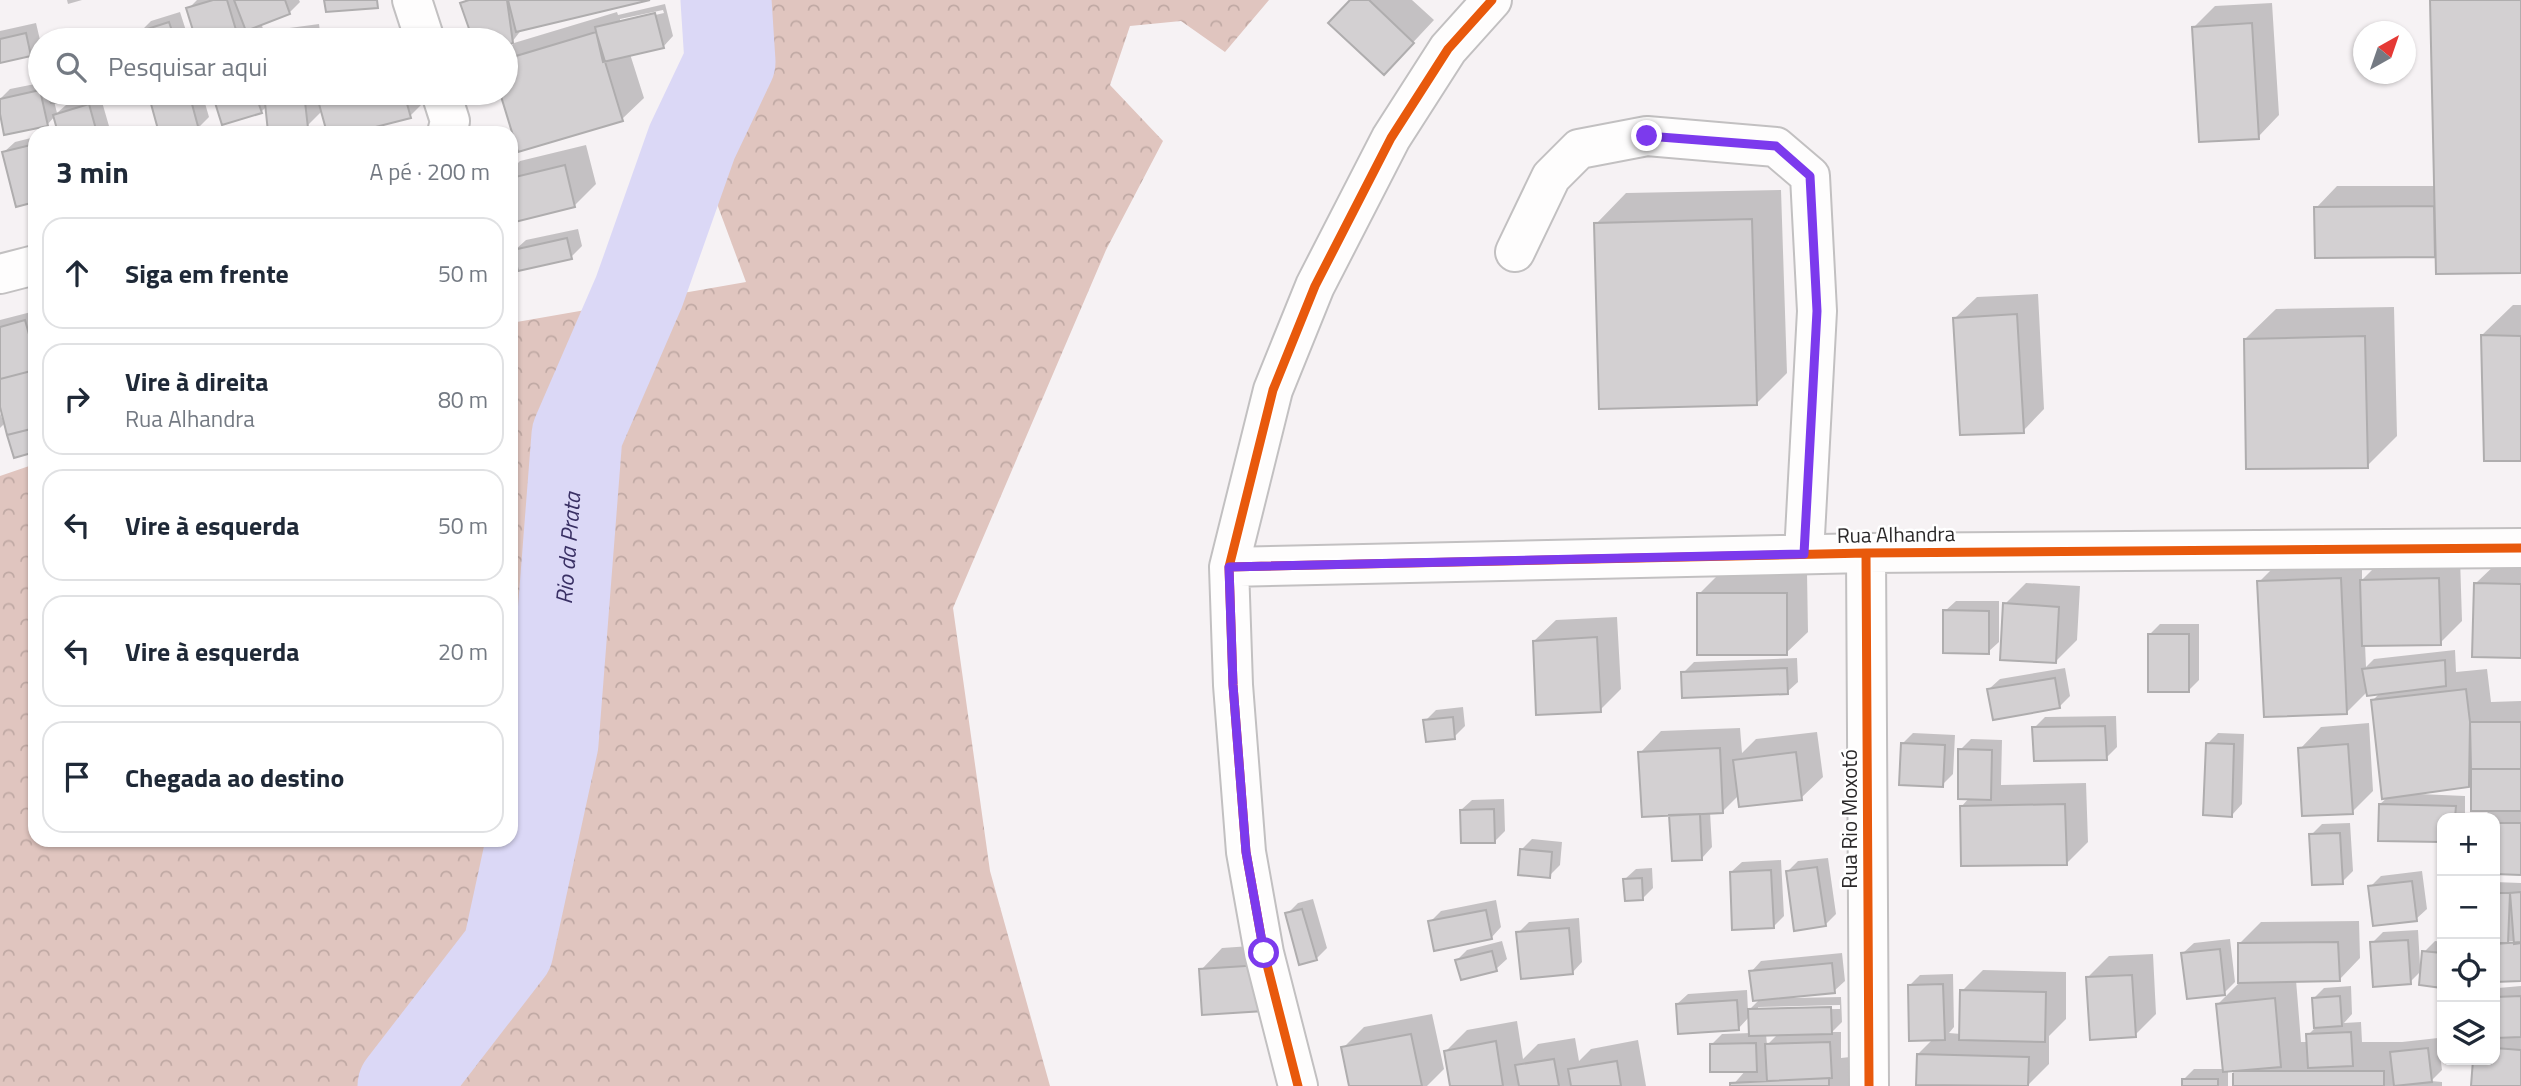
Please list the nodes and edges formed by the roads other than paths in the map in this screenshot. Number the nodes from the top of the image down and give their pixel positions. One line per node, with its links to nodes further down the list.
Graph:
1 (412, 0): 3 (street)
2 (1492, 0): 12 (street)
3 (421, 28)
4 (445, 105): 5 (street)
5 (449, 126)
6 (1515, 252): 11 (street)
7 (28, 267): 8 (street)
8 (0, 274)
9 (2521, 548): 10 (street, Rua Alhandra)
10 (1866, 552): 11 (street, Rua Alhandra); 14 (street, Rua Rio Moxotó)
11 (1804, 554): 12 (street, Rua Alhandra)
12 (1229, 567): 13 (street)
13 (1298, 1086)
14 (1869, 1086)

